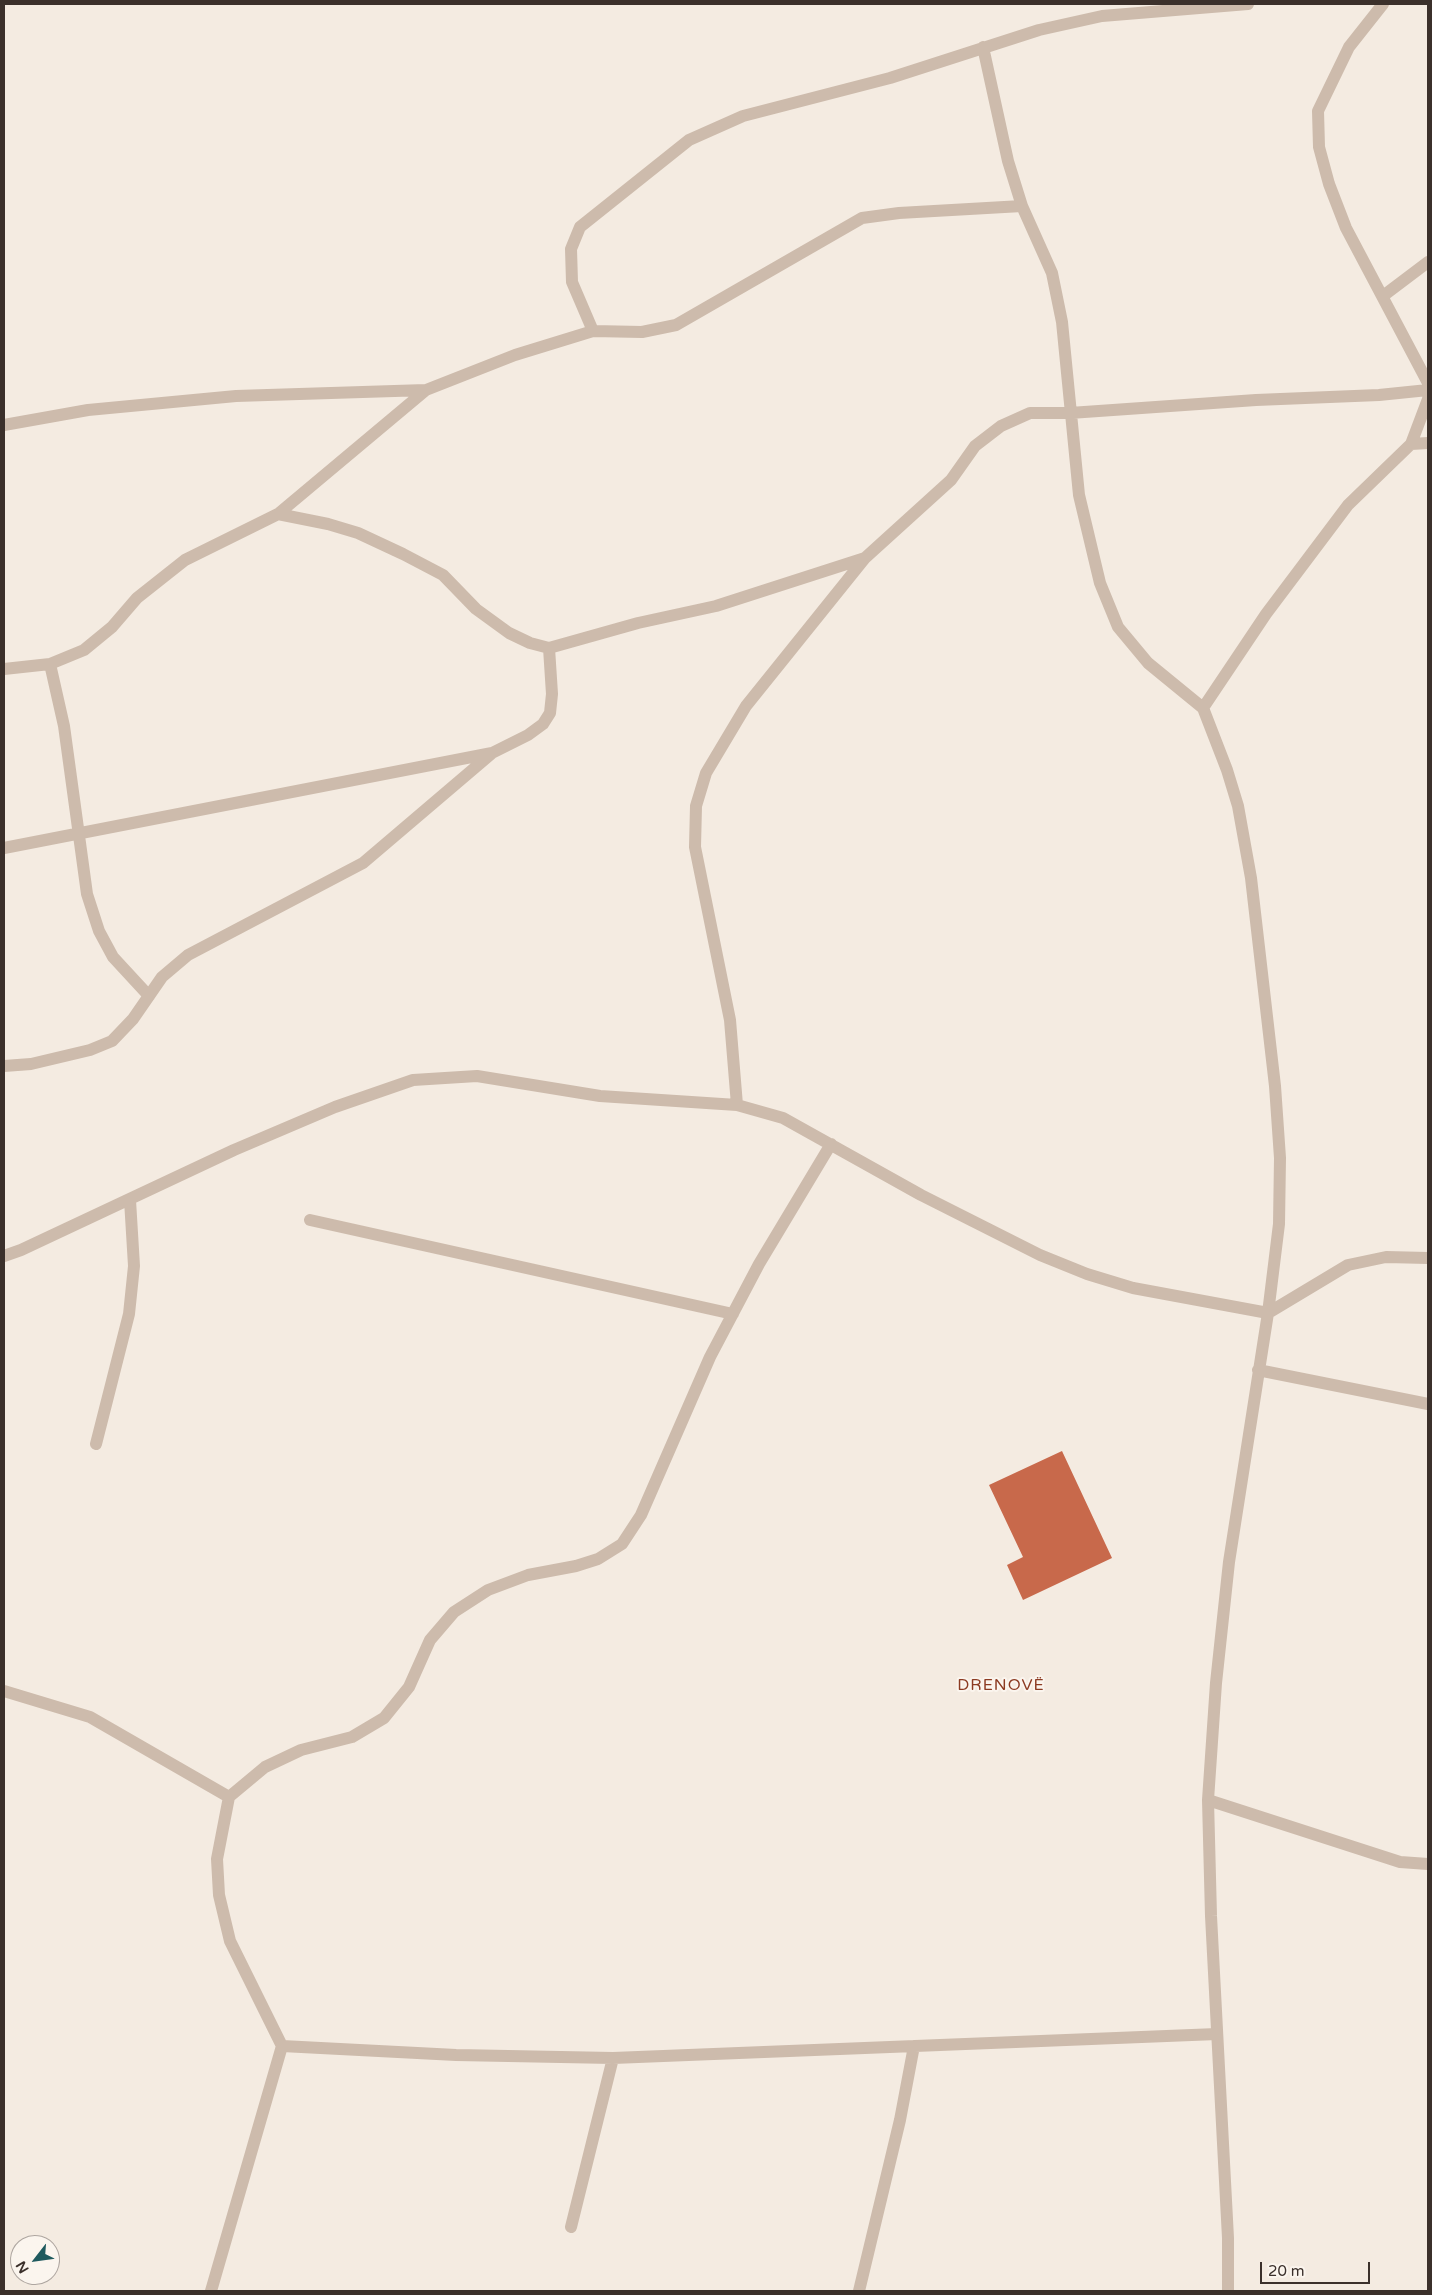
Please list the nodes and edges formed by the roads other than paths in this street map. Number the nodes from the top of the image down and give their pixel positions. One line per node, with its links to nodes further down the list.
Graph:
1 (1248, 4): 3 (street)
2 (1383, 4): 6 (street)
3 (983, 47): 4 (street); 7 (street)
4 (1022, 206): 7 (street); 12 (street)
5 (1428, 262): 6 (street)
6 (1382, 296): 8 (street)
7 (593, 331): 9 (street)
8 (1428, 383)
9 (426, 390): 13 (street); 16 (street)
10 (1428, 390): 12 (street)
11 (1428, 398): 15 (street)
12 (1070, 413): 17 (street); 21 (street)
13 (4, 425)
14 (1428, 443): 15 (street)
15 (1411, 444): 21 (street)
16 (278, 514): 18 (street); 19 (street)
17 (865, 558): 18 (street); 27 (street)
18 (549, 648): 22 (street)
19 (50, 664): 20 (street); 23 (street)
20 (4, 669)
21 (1204, 708): 33 (street)
22 (492, 753): 23 (street); 25 (street)
23 (80, 833): 24 (street); 25 (street)
24 (4, 848)
25 (149, 996): 26 (street)
26 (4, 1066)
27 (737, 1105): 28 (street); 29 (street)
28 (831, 1144): 33 (street); 34 (street)
29 (130, 1200): 31 (street); 37 (street)
30 (310, 1220): 34 (street)
31 (4, 1256)
32 (1428, 1258): 33 (street)
33 (1268, 1313): 35 (street)
34 (733, 1314): 39 (street)
35 (1258, 1370): 36 (street); 40 (street)
36 (1428, 1404)
37 (96, 1444)
38 (4, 1691): 39 (street)
39 (229, 1796): 43 (street)
40 (1208, 1800): 41 (street); 42 (street)
41 (1428, 1864)
42 (1217, 2034): 44 (street); 49 (street)
43 (282, 2046): 45 (street); 47 (street)
44 (914, 2046): 45 (street); 48 (street)
45 (613, 2058): 46 (street)
46 (572, 2227)
47 (211, 2291)
48 (859, 2291)
49 (1228, 2291)

